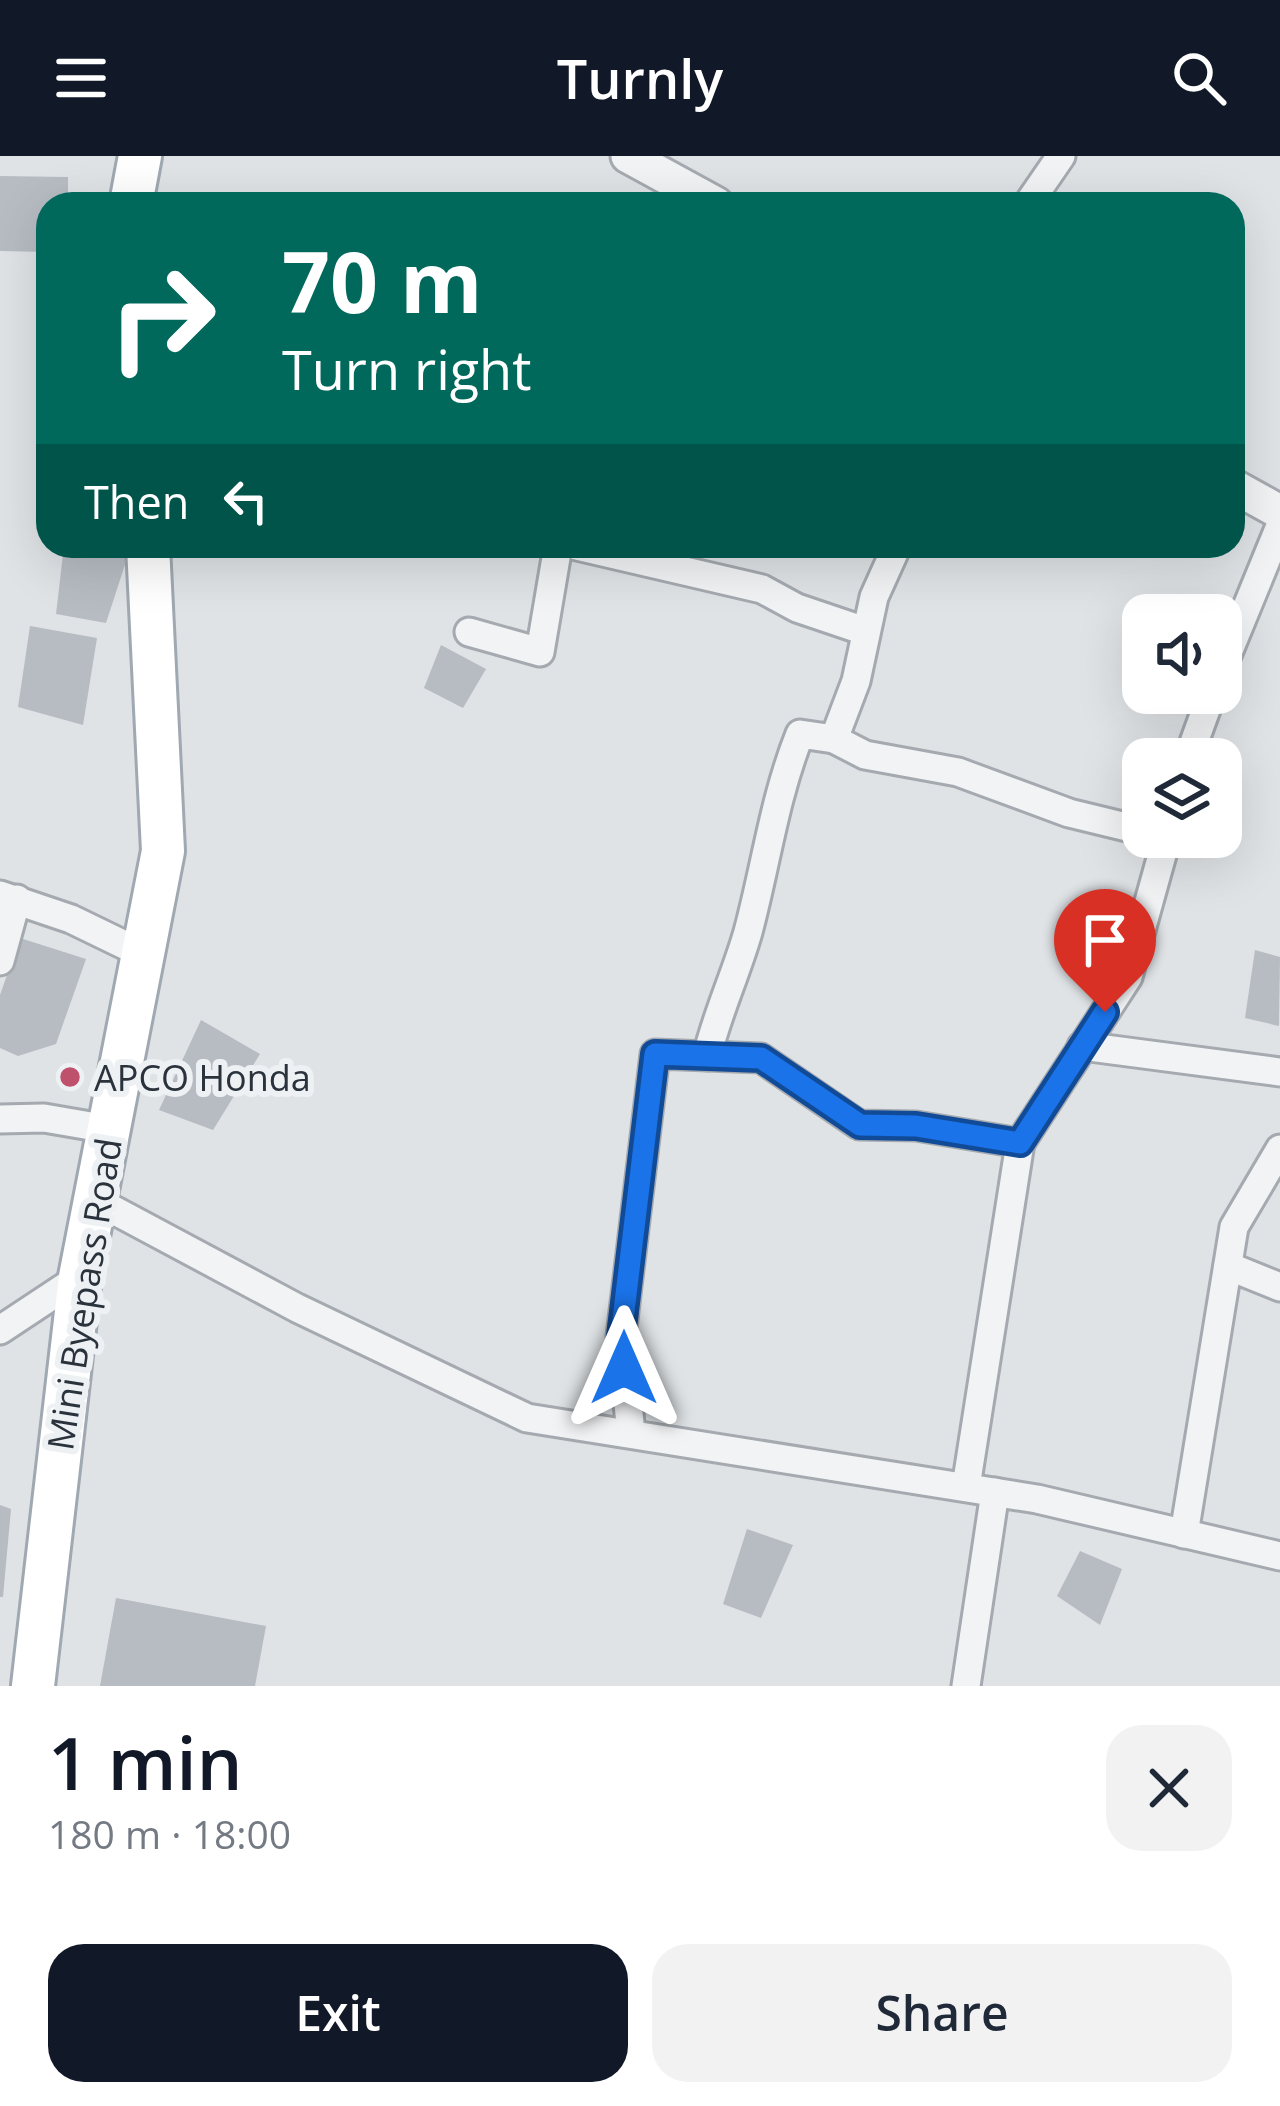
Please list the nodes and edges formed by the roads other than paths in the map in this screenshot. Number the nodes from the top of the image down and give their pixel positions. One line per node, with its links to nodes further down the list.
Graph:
1 (140, 156): 4 (main road)
2 (628, 156): 5 (street)
3 (1061, 156): 6 (street)
4 (133, 192)
5 (684, 192)
6 (1036, 192)
7 (1245, 493): 8 (street)
8 (1280, 512)
9 (1280, 526): 14 (street)
10 (149, 558): 21 (main road, Mini Byepass Road)
11 (556, 558): 16 (street)
12 (629, 558): 15 (street)
13 (892, 558): 15 (street)
14 (1242, 619)
15 (865, 631): 17 (street)
16 (470, 632)
17 (834, 739): 18 (street); 24 (street)
18 (1122, 827)
19 (1160, 858): 23 (street)
20 (9, 897): 21 (street); 22 (street)
21 (139, 952): 27 (main road, Mini Byepass Road)
22 (0, 962)
23 (1082, 1046): 25 (street); 28 (street)
24 (706, 1056): 28 (street); 35 (street)
25 (1280, 1072)
26 (0, 1119): 27 (street)
27 (108, 1130): 30 (main road, Mini Byepass Road)
28 (1020, 1143): 36 (street)
29 (1280, 1149): 31 (street)
30 (95, 1200): 32 (main road, Mini Byepass Road); 35 (street)
31 (1228, 1266): 33 (street); 38 (street)
32 (80, 1277): 34 (street); 40 (main road, Mini Byepass Road)
33 (1280, 1287)
34 (0, 1330)
35 (631, 1432): 36 (street)
36 (966, 1487): 37 (street)
37 (995, 1492): 38 (street); 41 (street)
38 (1184, 1534): 39 (street)
39 (1280, 1556)
40 (33, 1686)
41 (966, 1686)

